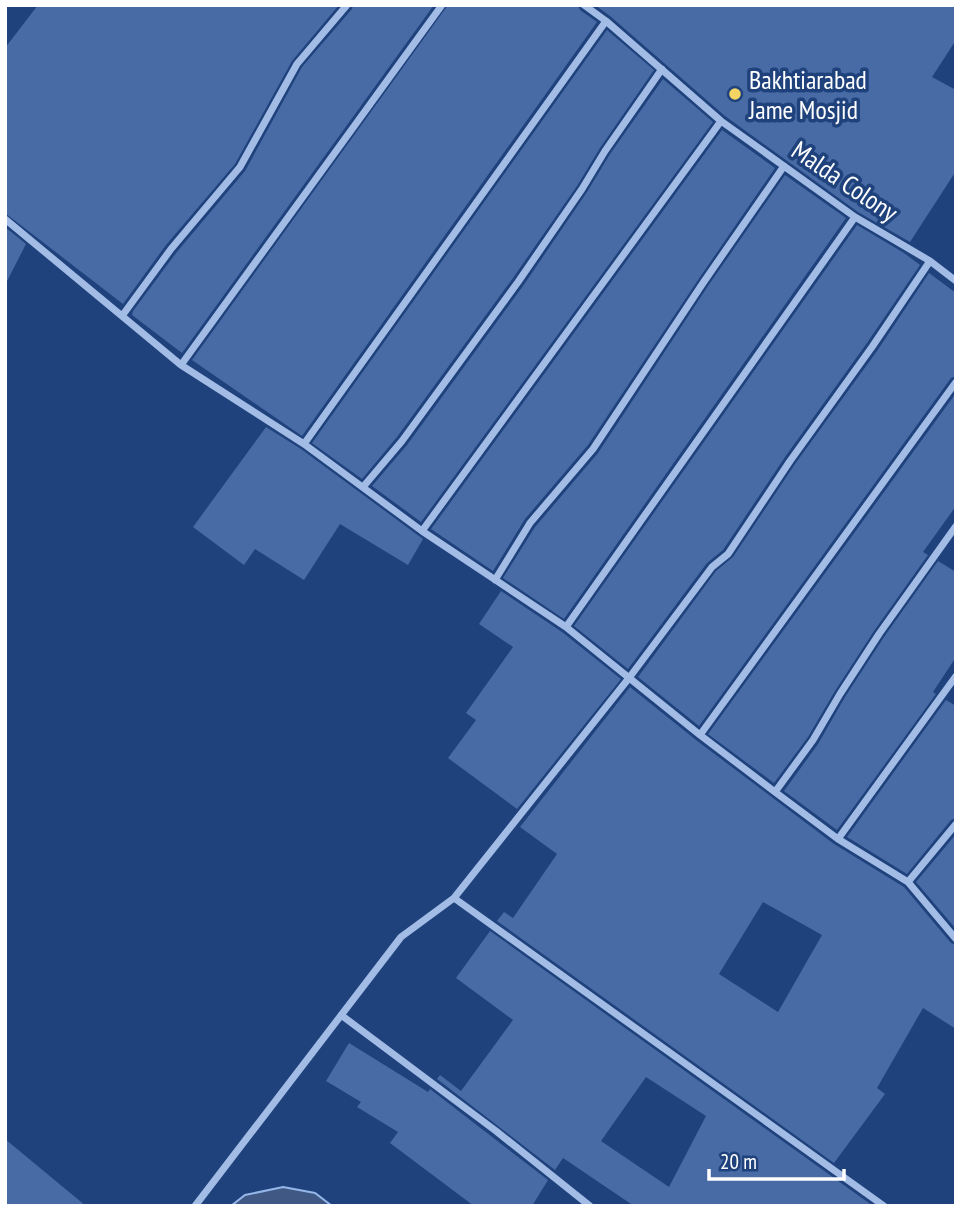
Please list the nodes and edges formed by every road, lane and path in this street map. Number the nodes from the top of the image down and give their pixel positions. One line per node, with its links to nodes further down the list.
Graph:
1 (347, 5): 12 (street)
2 (442, 5): 13 (street)
3 (584, 5): 4 (street, Malda Colony)
4 (606, 21): 5 (street, Malda Colony); 15 (street)
5 (662, 69): 6 (street, Malda Colony); 16 (street)
6 (721, 121): 7 (street, Malda Colony); 18 (street)
7 (784, 166): 8 (street, Malda Colony); 19 (street)
8 (855, 217): 10 (street, Malda Colony); 20 (street)
9 (5, 219): 12 (street)
10 (930, 261): 11 (street, Malda Colony); 22 (street)
11 (956, 281)
12 (122, 316): 13 (street)
13 (181, 365): 15 (street)
14 (956, 382): 23 (street)
15 (304, 444): 16 (street)
16 (363, 486): 18 (street)
17 (956, 526): 24 (street)
18 (422, 531): 19 (street)
19 (495, 580): 20 (street)
20 (566, 627): 22 (street)
21 (956, 676): 26 (street)
22 (629, 678): 23 (street); 28 (street)
23 (700, 735): 24 (street)
24 (775, 792): 26 (street)
25 (956, 824): 27 (street)
26 (838, 839): 27 (street)
27 (908, 882): 29 (street)
28 (454, 898): 30 (street); 33 (street)
29 (956, 939)
30 (341, 1015): 31 (street); 32 (street)
31 (195, 1206)
32 (590, 1206)
33 (884, 1206)

